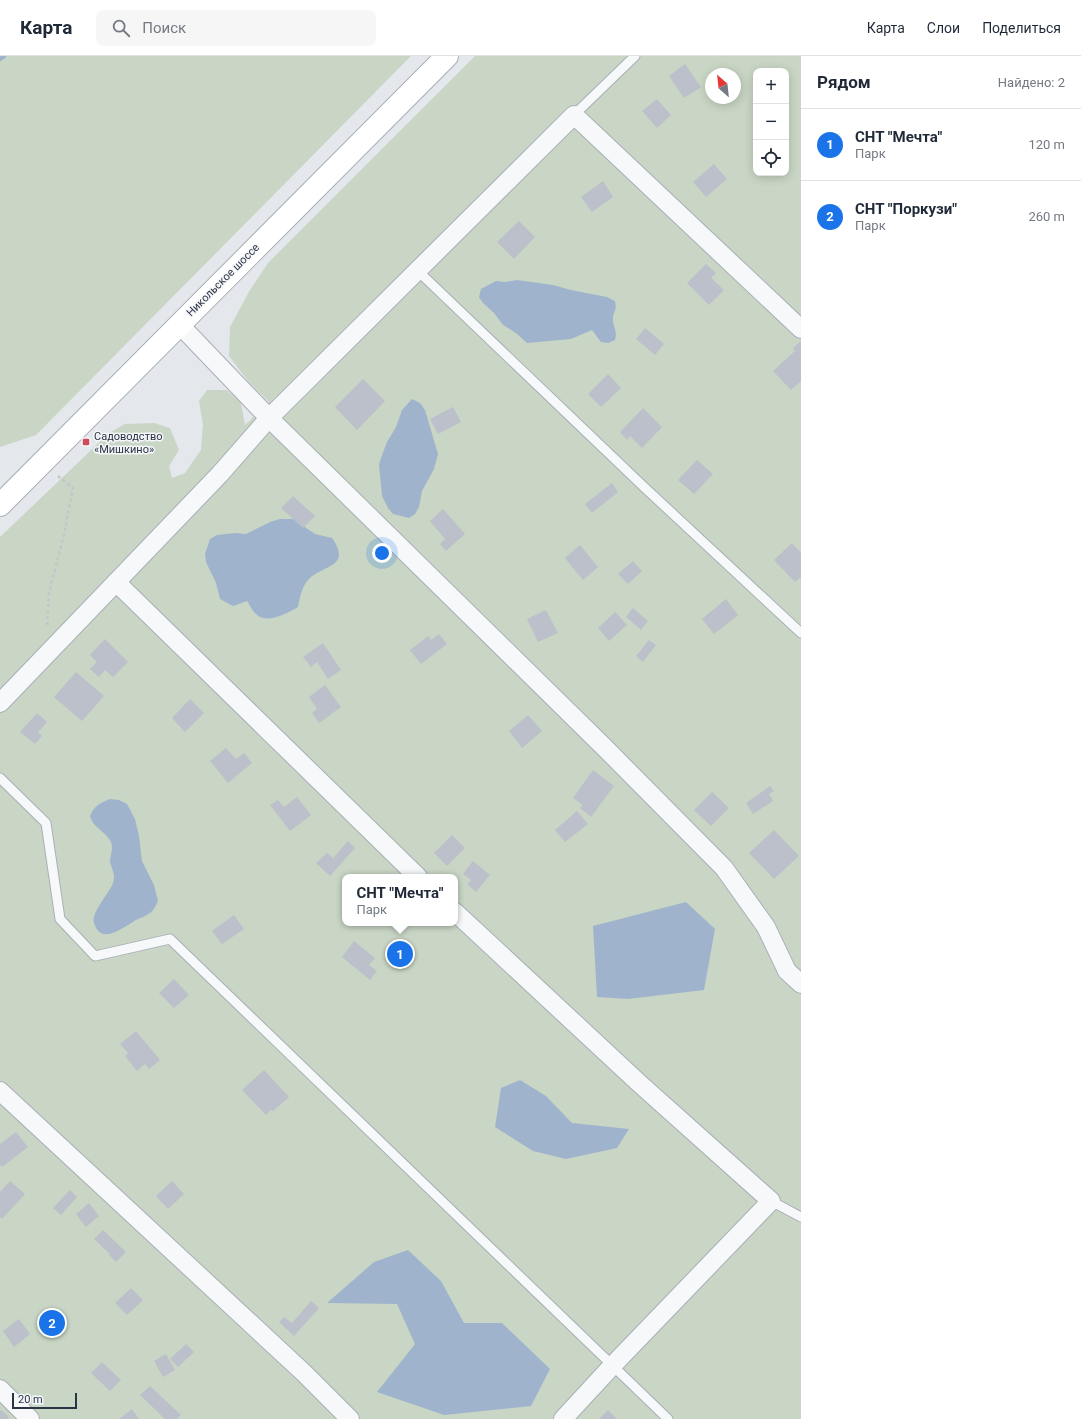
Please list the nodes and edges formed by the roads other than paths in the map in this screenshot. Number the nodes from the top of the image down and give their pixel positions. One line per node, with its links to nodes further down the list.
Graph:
1 (447, 56): 5 (main road, Никольское шоссе)
2 (635, 56): 3 (lane)
3 (574, 115): 4 (street); 6 (street)
4 (418, 271): 7 (street); 10 (lane)
5 (179, 324): 7 (street); 8 (main road, Никольское шоссе)
6 (801, 329)
7 (269, 418): 9 (street); 15 (street)
8 (0, 505)
9 (116, 582): 11 (street); 13 (street)
10 (801, 633)
11 (0, 703)
12 (0, 778): 19 (lane)
13 (415, 874)
14 (458, 915): 17 (street)
15 (801, 984)
16 (0, 1091): 22 (street)
17 (771, 1201): 18 (lane); 19 (street)
18 (801, 1217)
19 (612, 1366): 23 (street); 24 (lane)
20 (0, 1389): 21 (street)
21 (30, 1419)
22 (350, 1419)
23 (563, 1419)
24 (668, 1419)

